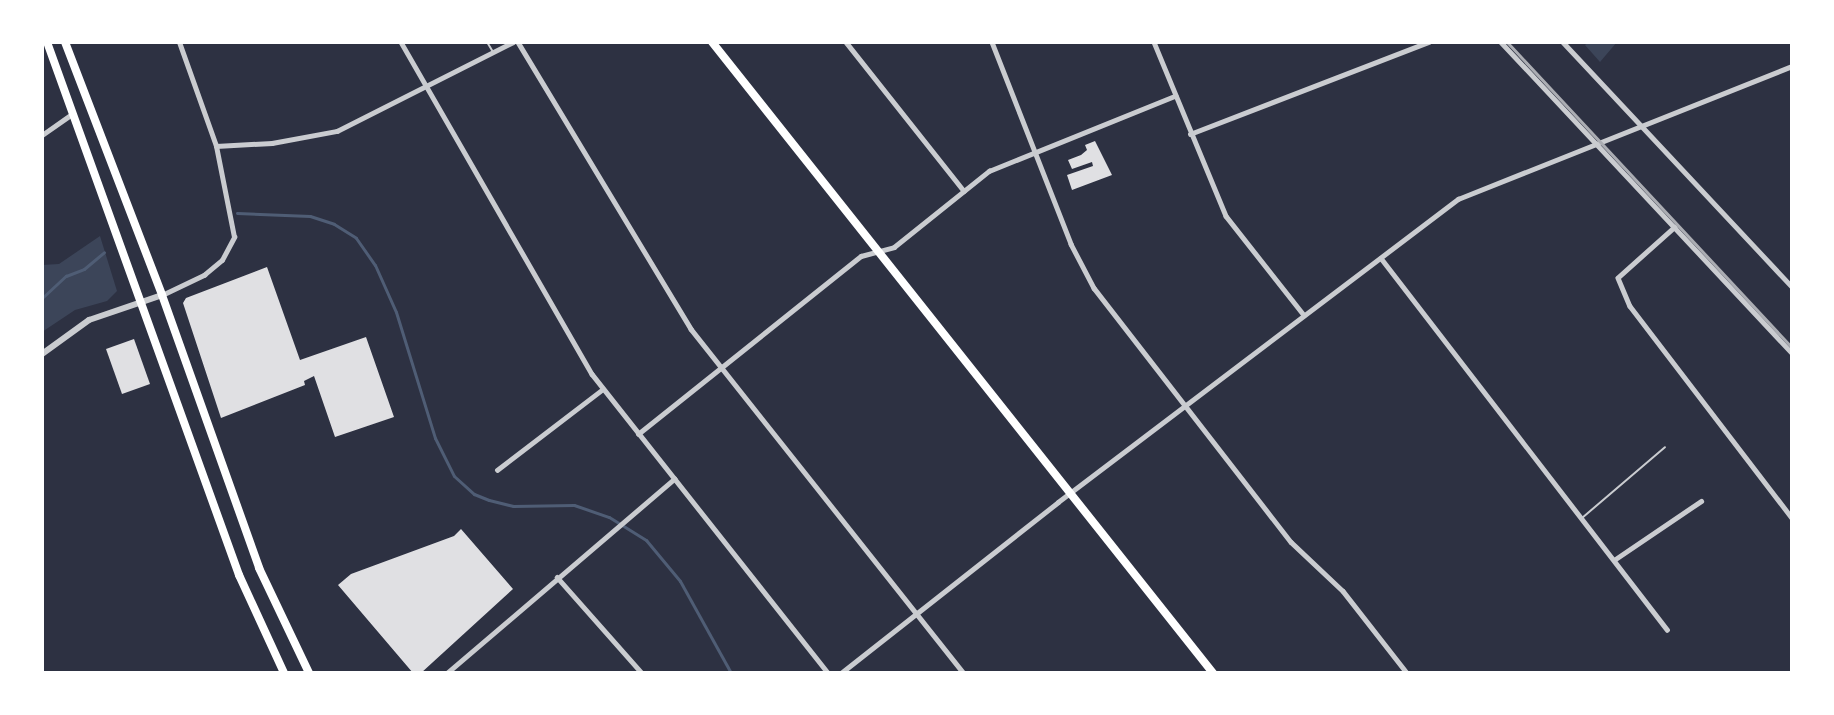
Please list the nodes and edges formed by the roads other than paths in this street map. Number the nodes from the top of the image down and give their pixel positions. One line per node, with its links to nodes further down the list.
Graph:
1 (47, 42): 19 (main road)
2 (65, 42): 31 (main road)
3 (179, 42): 24 (street)
4 (401, 42): 17 (street)
5 (487, 42): 15 (lane)
6 (513, 42): 15 (street)
7 (518, 42): 36 (street)
8 (711, 42): 28 (main road)
9 (846, 42): 26 (street)
10 (993, 42): 25 (street)
11 (1154, 42): 18 (street)
12 (1429, 42): 21 (street)
13 (1501, 42): 23 (street)
14 (1563, 42): 20 (street)
15 (493, 52): 17 (street)
16 (1792, 66): 20 (street)
17 (424, 86): 24 (street); 37 (street)
18 (1174, 96): 21 (street); 25 (street)
19 (73, 113): 22 (street); 32 (main road)
20 (1640, 125): 23 (street); 30 (street)
21 (1190, 134): 33 (street)
22 (42, 135)
23 (1596, 144): 27 (street); 29 (street)
24 (216, 146): 31 (street)
25 (1034, 150): 26 (street); 38 (street)
26 (964, 190): 28 (street)
27 (1675, 227): 34 (street); 46 (street)
28 (878, 252): 36 (street); 43 (main road)
29 (1381, 258): 33 (street); 45 (street)
30 (1792, 287)
31 (162, 295): 32 (street); 53 (main road)
32 (142, 304): 35 (street); 52 (main road)
33 (1304, 315): 38 (street)
34 (1792, 353)
35 (42, 354)
36 (722, 366): 39 (street); 49 (street)
37 (603, 389): 39 (street); 41 (street)
38 (1185, 407): 43 (street); 59 (street)
39 (638, 434): 42 (street)
40 (1665, 447): 45 (lane)
41 (497, 471)
42 (674, 479): 48 (street); 56 (street)
43 (1070, 494): 49 (street); 51 (main road)
44 (1701, 501): 47 (street)
45 (1582, 518): 47 (street)
46 (1792, 518)
47 (1614, 560): 50 (street)
48 (557, 576): 54 (street); 55 (street)
49 (916, 614): 57 (street); 58 (street)
50 (1666, 630)
51 (1209, 672)
52 (284, 673)
53 (309, 673)
54 (447, 673)
55 (642, 673)
56 (828, 673)
57 (841, 673)
58 (964, 673)
59 (1407, 673)

